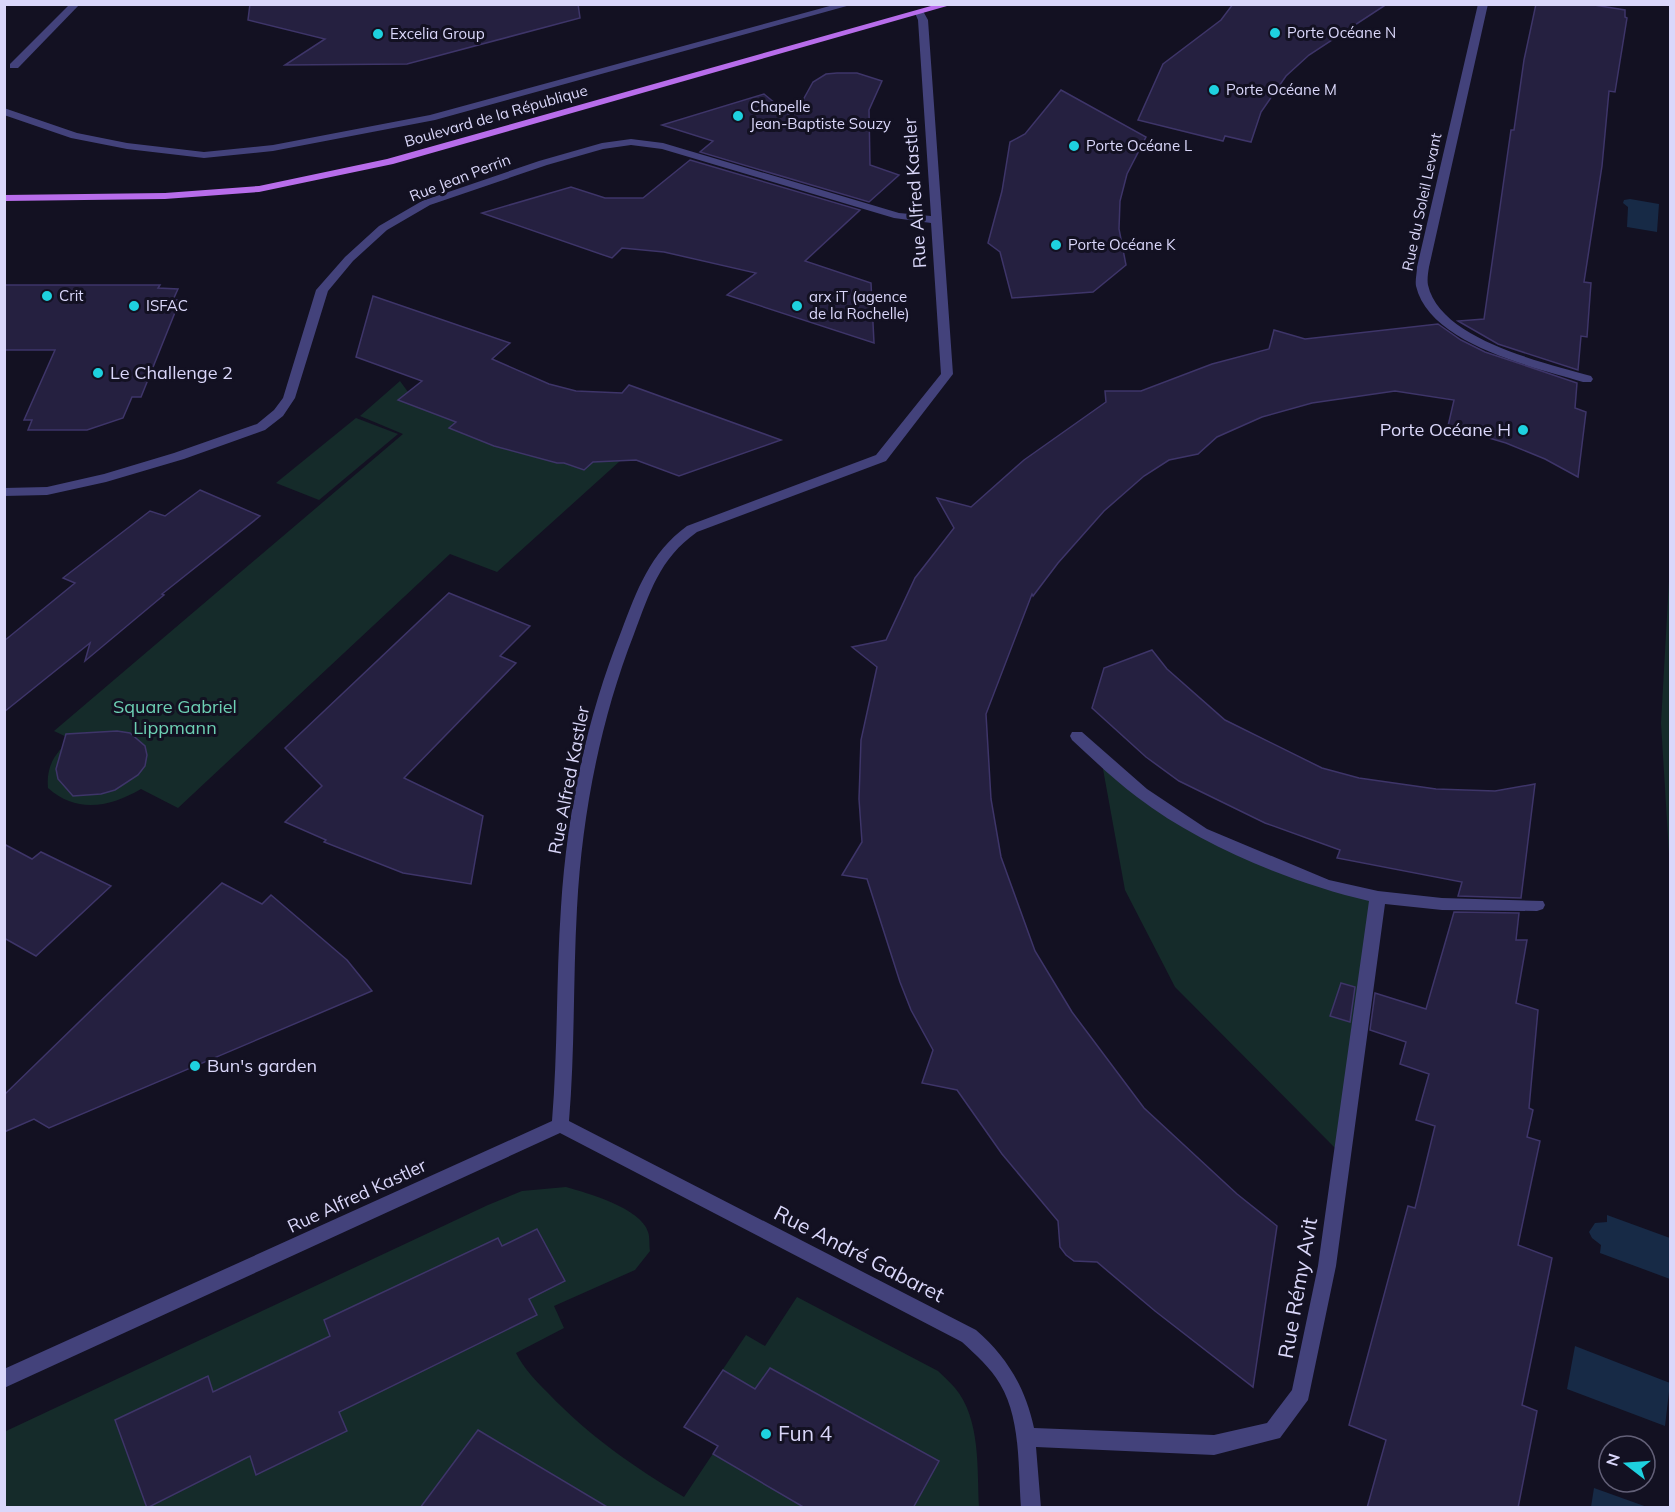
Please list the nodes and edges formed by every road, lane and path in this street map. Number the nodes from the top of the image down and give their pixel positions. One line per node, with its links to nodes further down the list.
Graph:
1 (76, 4): 6 (street)
2 (850, 4): 7 (street)
3 (950, 4): 5 (main road, Boulevard de la République)
4 (1483, 4): 12 (street, Rue du Soleil Levant)
5 (920, 13): 9 (main road, Boulevard de la République); 11 (street, Rue Alfred Kastler)
6 (14, 66)
7 (4, 111)
8 (4, 189): 9 (main road)
9 (40, 196): 10 (main road)
10 (4, 198)
11 (937, 220): 13 (street, Rue Jean Perrin); 17 (street, Rue Alfred Kastler)
12 (1587, 379)
13 (4, 492)
14 (1077, 736): 15 (street)
15 (1378, 897): 16 (street); 19 (street, Rue Rémy Avit)
16 (1537, 905)
17 (560, 1125): 18 (street, Rue Alfred Kastler); 19 (street, Rue André Gabaret)
18 (4, 1378)
19 (1025, 1437): 20 (street, Rue André Gabaret)
20 (1030, 1508)

